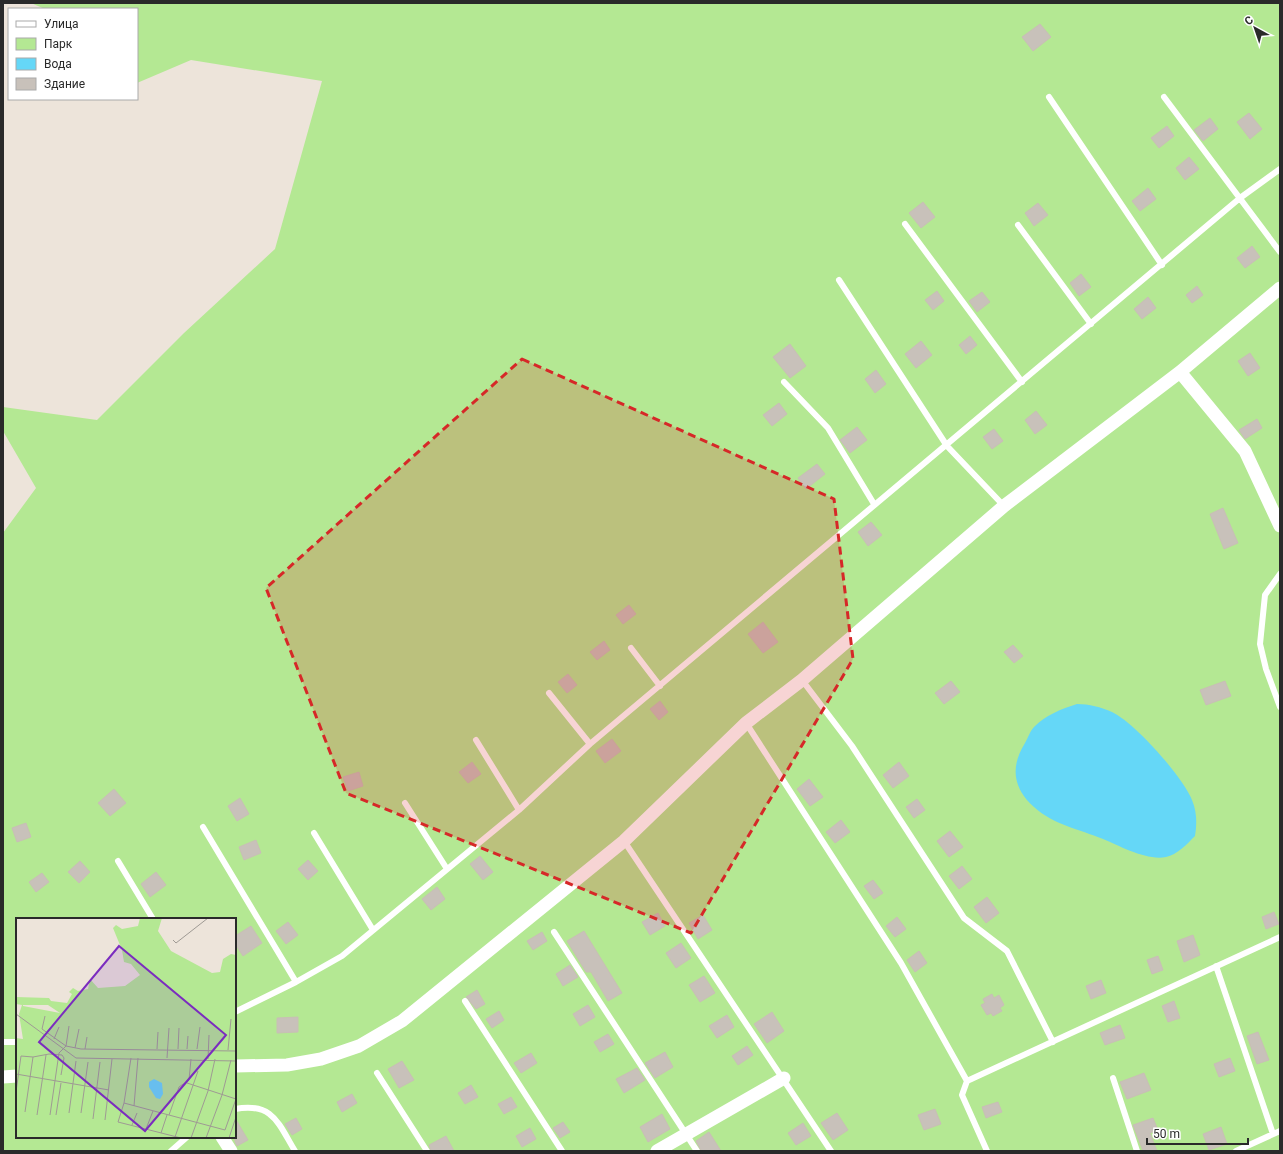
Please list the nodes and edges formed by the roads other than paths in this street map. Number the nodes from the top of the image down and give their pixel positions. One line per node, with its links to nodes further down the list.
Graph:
1 (1049, 97): 8 (lane)
2 (1164, 97): 4 (lane)
3 (1280, 169): 4 (lane)
4 (1240, 198): 7 (lane); 8 (lane)
5 (905, 224): 14 (lane)
6 (1018, 224): 11 (lane)
7 (1280, 252)
8 (1162, 265): 11 (lane)
9 (839, 280): 15 (lane)
10 (1280, 288): 12 (street)
11 (1091, 324): 14 (lane)
12 (1180, 372): 17 (street); 18 (street)
13 (784, 382): 16 (lane)
14 (1022, 382): 15 (lane)
15 (947, 446): 16 (lane); 17 (lane)
16 (874, 504): 22 (lane)
17 (1004, 506): 21 (street)
18 (1280, 526)
19 (1280, 574): 24 (lane)
20 (631, 648): 22 (lane)
21 (802, 680): 25 (street); 45 (lane)
22 (660, 686): 27 (lane)
23 (549, 693): 27 (lane)
24 (1280, 706)
25 (746, 722): 32 (street); 52 (lane)
26 (476, 740): 29 (lane)
27 (590, 744): 29 (lane)
28 (405, 803): 34 (lane)
29 (519, 810): 34 (lane)
30 (204, 827): 40 (lane)
31 (314, 833): 36 (lane)
32 (624, 841): 46 (street); 50 (lane)
33 (118, 861): 35 (lane)
34 (448, 869): 36 (lane)
35 (152, 918)
36 (373, 930): 40 (lane)
37 (554, 932): 55 (lane)
38 (1280, 937): 39 (lane)
39 (1216, 966): 45 (lane); 56 (lane)
40 (296, 982): 42 (lane)
41 (464, 1001): 63 (lane)
42 (236, 1012)
43 (3, 1042): 44 (lane)
44 (16, 1042)
45 (1053, 1042): 52 (lane)
46 (236, 1066)
47 (377, 1073): 62 (lane)
48 (16, 1076): 49 (street)
49 (3, 1077)
50 (784, 1078): 55 (street); 66 (lane)
51 (1113, 1078): 68 (lane)
52 (967, 1081): 67 (lane)
53 (236, 1109): 61 (lane)
54 (1280, 1131): 56 (lane)
55 (687, 1134): 64 (street); 65 (lane)
56 (1273, 1134): 69 (lane)
57 (186, 1138): 59 (lane)
58 (223, 1138): 60 (street)
59 (171, 1151)
60 (231, 1151)
61 (295, 1151)
62 (427, 1151)
63 (562, 1151)
64 (657, 1151)
65 (698, 1151)
66 (831, 1151)
67 (987, 1151)
68 (1137, 1151)
69 (1236, 1151)

